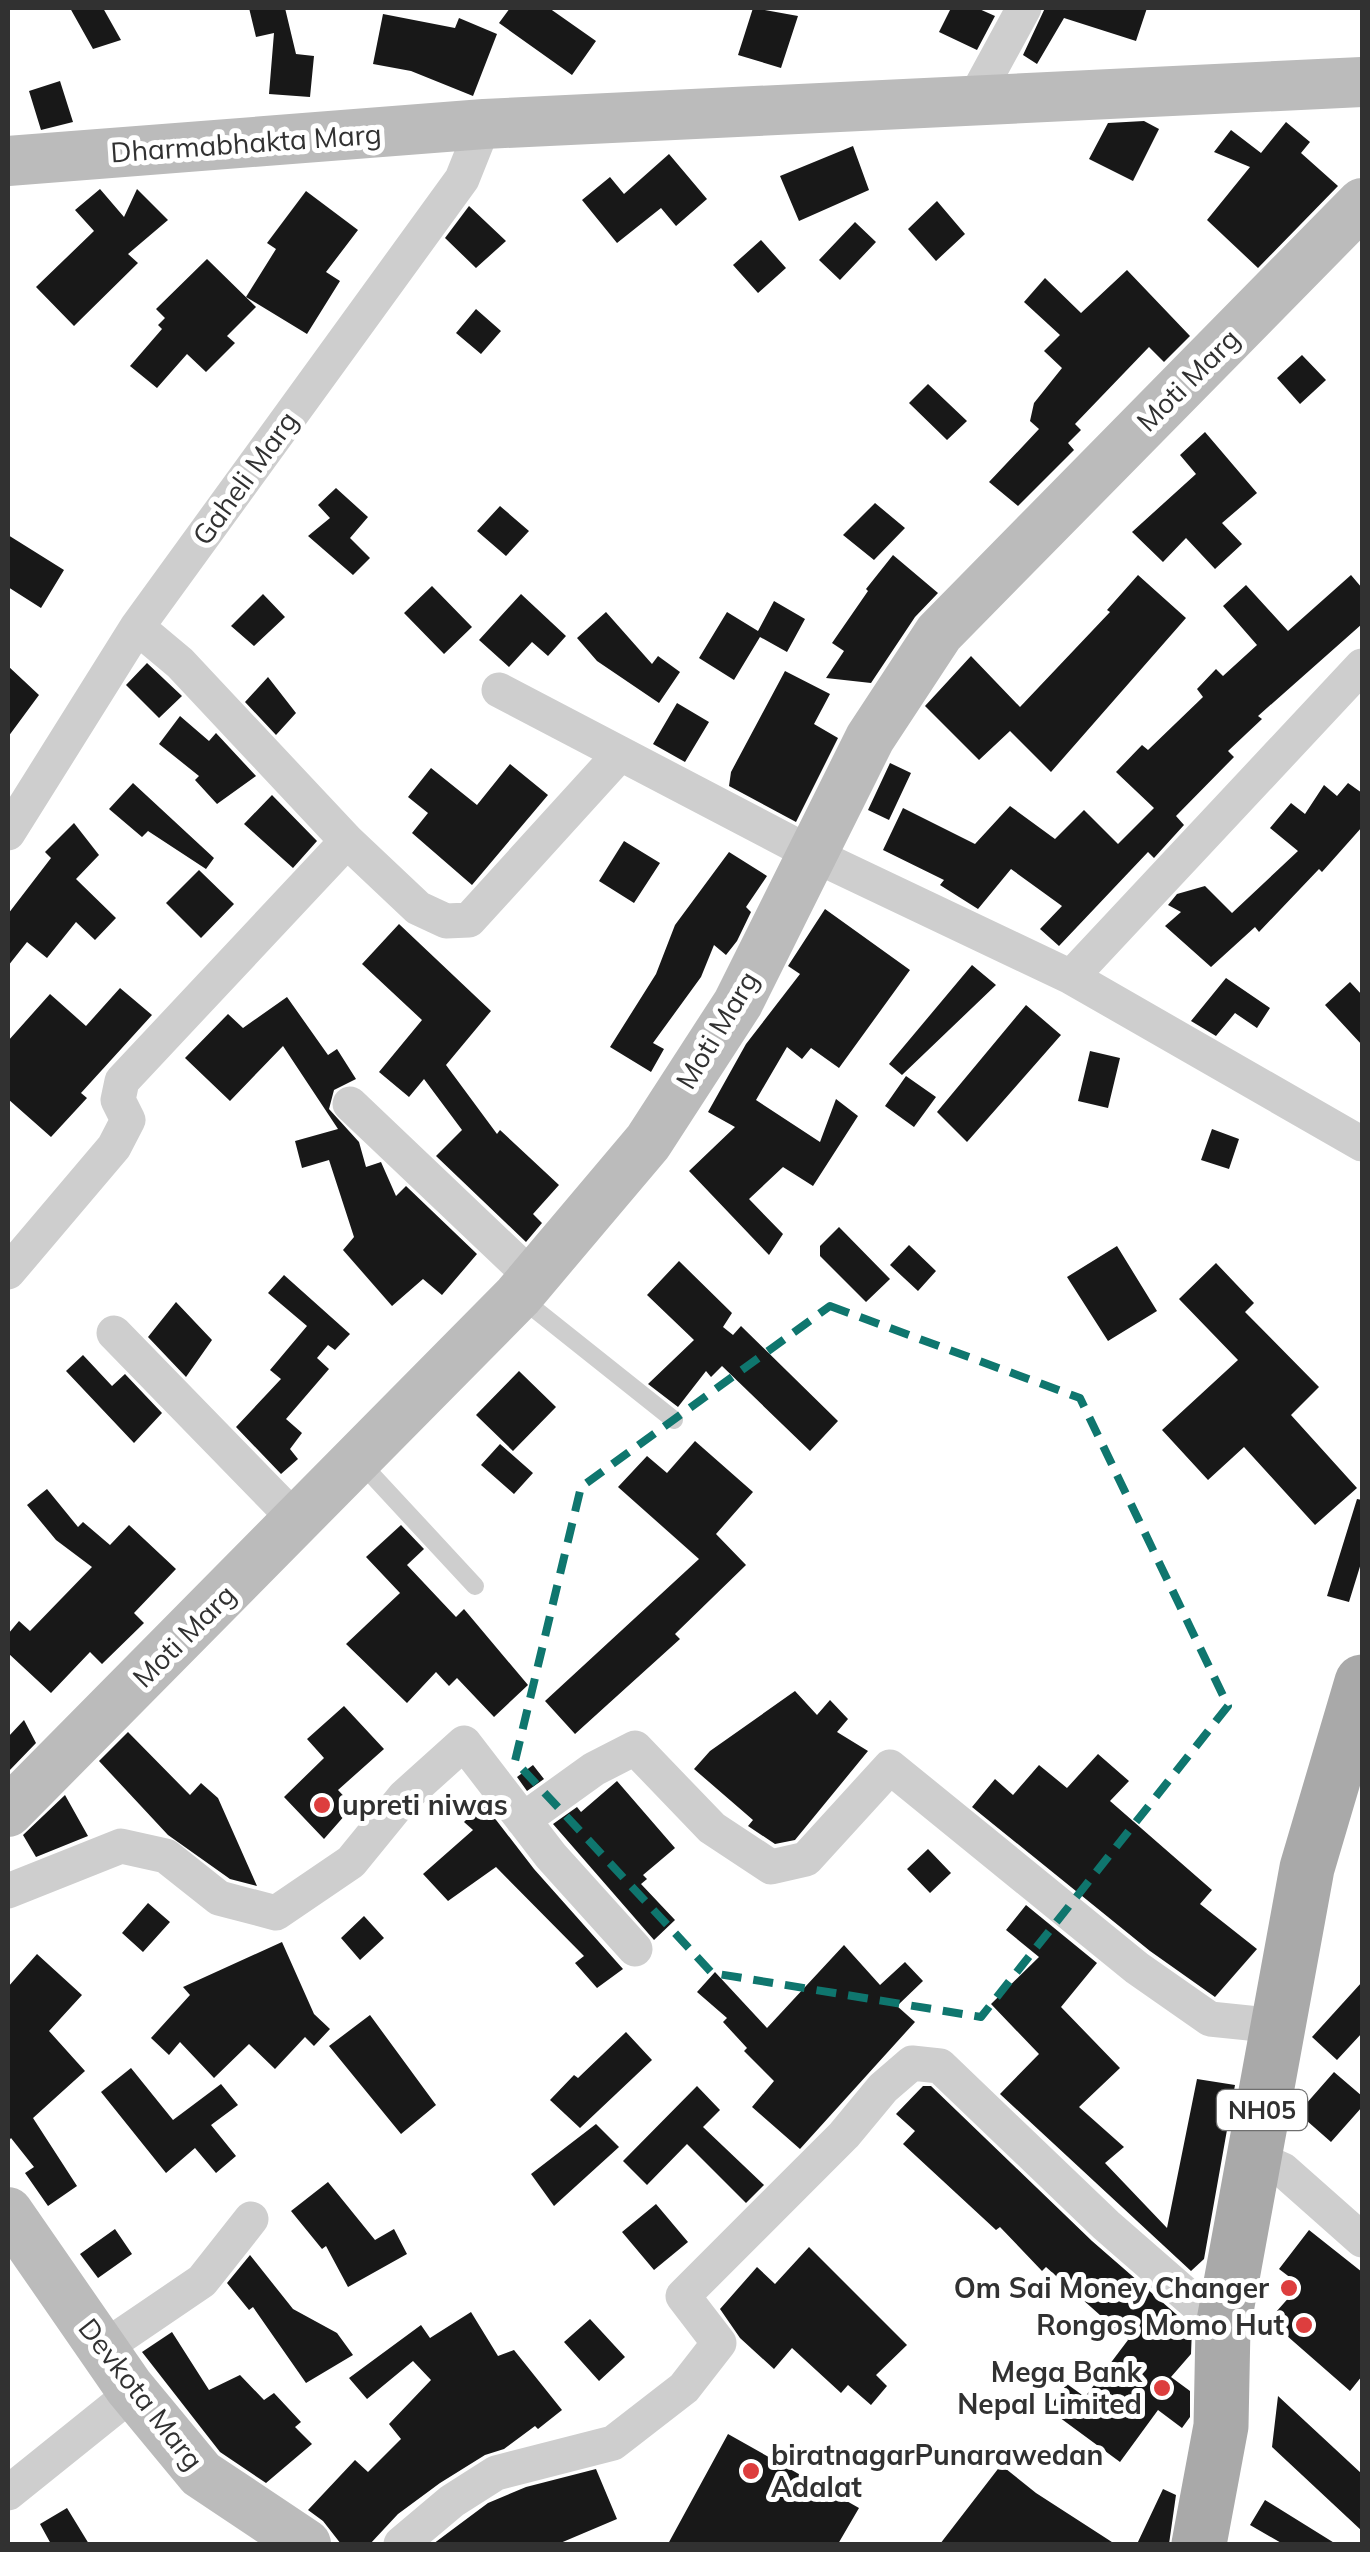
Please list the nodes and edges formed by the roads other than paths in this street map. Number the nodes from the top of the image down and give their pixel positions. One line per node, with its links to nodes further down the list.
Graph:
1 (1024, 8): 3 (street)
2 (1362, 82): 3 (street, Dharmabhakta Marg)
3 (974, 98): 4 (street, Dharmabhakta Marg)
4 (484, 124): 5 (street, Dharmabhakta Marg); 7 (street, Gaheli Marg)
5 (8, 161)
6 (1362, 203): 13 (street, Moti Marg)
7 (137, 627): 11 (street, Gaheli Marg); 12 (street)
8 (1362, 666): 14 (street)
9 (499, 690): 10 (street)
10 (620, 754): 12 (street); 13 (street)
11 (8, 833)
12 (348, 841): 17 (street)
13 (812, 854): 14 (street); 18 (street, Moti Marg)
14 (1071, 977): 16 (street)
15 (350, 1104): 18 (street)
16 (1362, 1144)
17 (8, 1272)
18 (526, 1287): 20 (lane); 21 (street, Moti Marg)
19 (114, 1333): 22 (street)
20 (674, 1420)
21 (359, 1461): 22 (street, Moti Marg); 23 (lane)
22 (298, 1522): 26 (street, Moti Marg)
23 (475, 1586)
24 (1362, 1682): 25 (main road, NH05)
25 (1349, 1768): 30 (main road, NH05)
26 (8, 1812)
27 (524, 1820): 28 (street); 29 (street); 30 (street)
28 (8, 1890)
29 (634, 1949)
30 (1278, 2026): 31 (main road, NH05)
31 (1253, 2157): 34 (street); 35 (main road, NH05)
32 (8, 2212): 36 (street, Devkota Marg)
33 (251, 2220): 36 (street)
34 (1362, 2240)
35 (1223, 2327): 39 (street); 40 (main road, NH05)
36 (115, 2368): 37 (street); 38 (street, Devkota Marg)
37 (8, 2493)
38 (306, 2544)
39 (401, 2544)
40 (1199, 2544)

